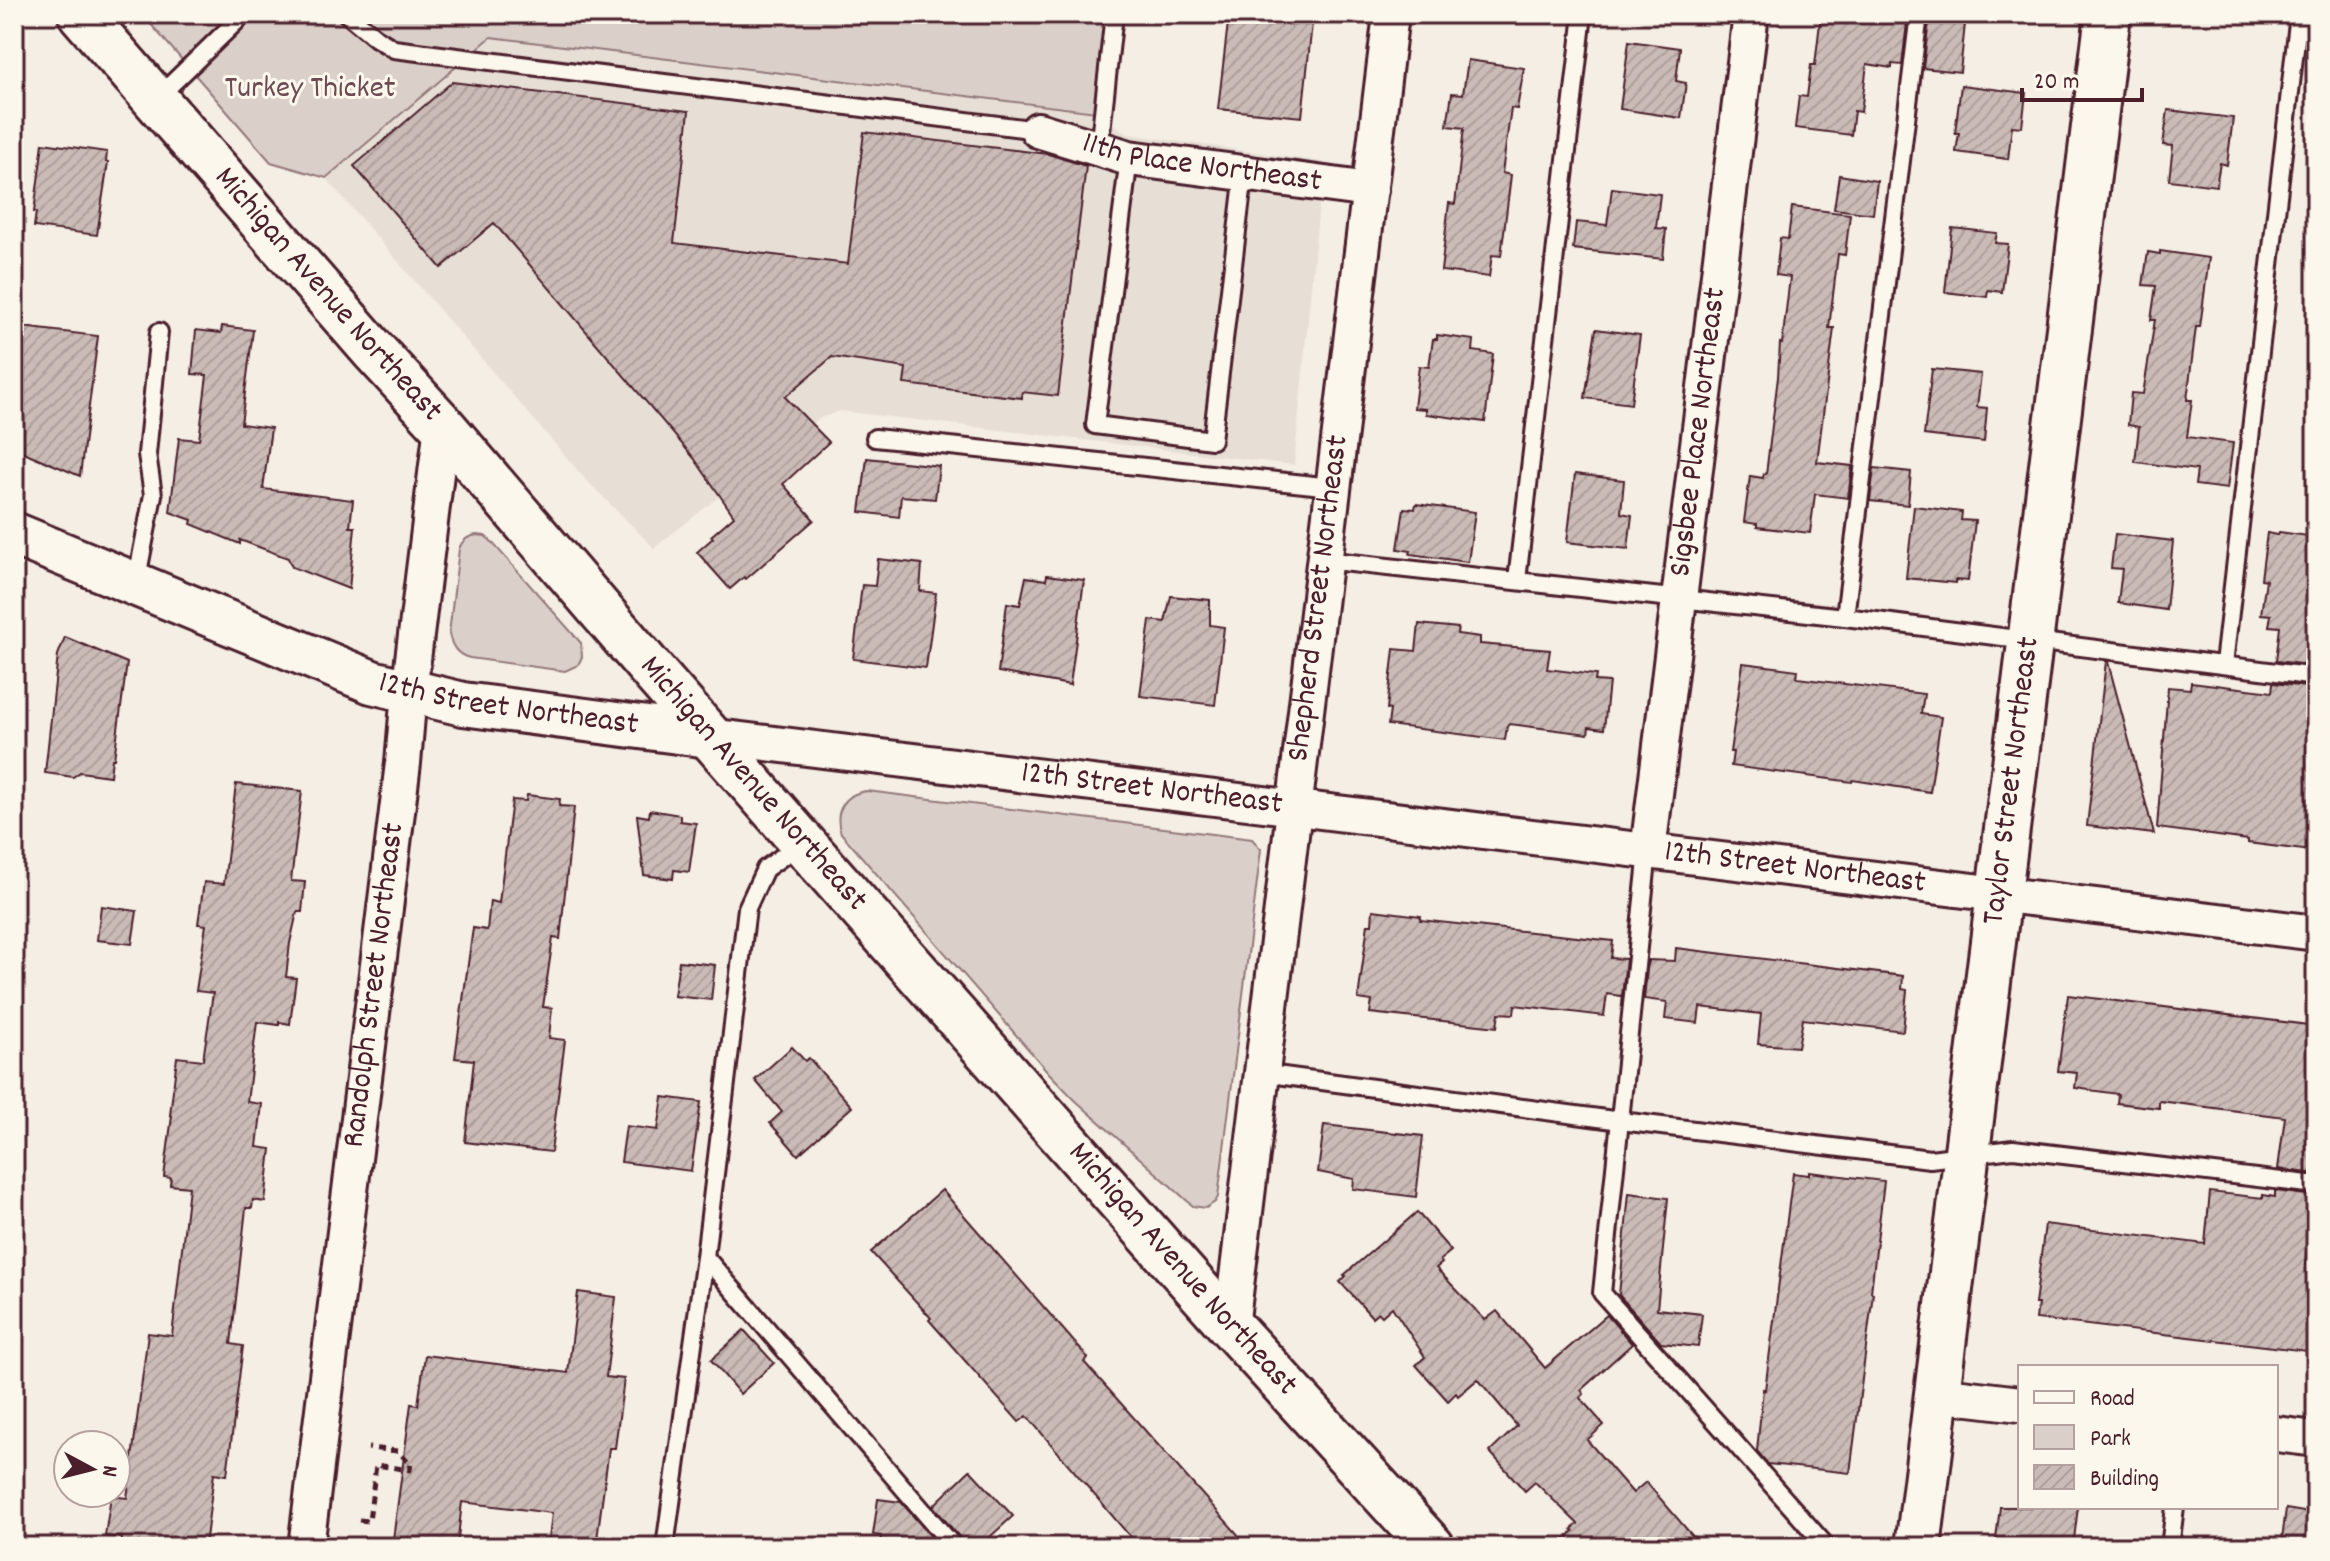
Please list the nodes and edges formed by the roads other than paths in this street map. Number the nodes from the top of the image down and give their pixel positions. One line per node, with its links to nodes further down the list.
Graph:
1 (81, 14): 11 (main road, Michigan Avenue Northeast)
2 (244, 14): 11 (lane)
3 (347, 14): 12 (lane)
4 (1114, 14): 13 (lane)
5 (1391, 14): 15 (street, Shepherd Street Northeast)
6 (1583, 14): 22 (lane)
7 (1751, 14): 24 (street, Sigsbee Place Northeast)
8 (1919, 14): 25 (lane)
9 (2108, 14): 26 (main road, Taylor Street Northeast)
10 (2299, 14): 27 (lane)
11 (155, 100): 17 (main road, Michigan Avenue Northeast)
12 (1038, 130): 13 (street, 11th Place Northeast)
13 (1114, 154): 14 (street, 11th Place Northeast); 14 (lane)
14 (1244, 173): 15 (street, 11th Place Northeast)
15 (1370, 190): 19 (street, Shepherd Street Northeast)
16 (159, 332): 23 (lane)
17 (442, 425): 29 (street, Randolph Street Northeast); 30 (main road, Michigan Avenue Northeast)
18 (875, 438): 19 (lane)
19 (1332, 487): 21 (street, Shepherd Street Northeast)
20 (14, 534): 23 (street, 12th Street Northeast)
21 (1324, 560): 22 (lane); 31 (street, Shepherd Street Northeast)
22 (1517, 580): 24 (lane)
23 (135, 584): 29 (street, 12th Street Northeast)
24 (1679, 597): 25 (lane); 33 (street, Sigsbee Place Northeast)
25 (1845, 617): 26 (lane)
26 (2030, 639): 27 (lane); 34 (main road, Taylor Street Northeast)
27 (2224, 664): 28 (lane)
28 (2316, 677)
29 (409, 692): 30 (street, 12th Street Northeast); 47 (street, Randolph Street Northeast)
30 (709, 736): 31 (street, 12th Street Northeast); 32 (main road, Michigan Avenue Northeast)
31 (1294, 807): 33 (street, 12th Street Northeast); 36 (street, Shepherd Street Northeast)
32 (802, 842): 40 (lane); 41 (main road, Michigan Avenue Northeast)
33 (1648, 851): 34 (street, 12th Street Northeast); 37 (lane)
34 (1999, 894): 35 (street, 12th Street Northeast); 38 (main road, Taylor Street Northeast)
35 (2316, 933)
36 (1261, 1073): 37 (lane); 41 (street, Shepherd Street Northeast)
37 (1621, 1121): 38 (lane); 51 (lane)
38 (1967, 1153): 39 (lane); 42 (main road, Taylor Street Northeast)
39 (2316, 1185)
40 (705, 1257): 48 (lane); 49 (lane)
41 (1231, 1327): 50 (main road, Michigan Avenue Northeast)
42 (1937, 1394): 43 (street); 52 (main road, Taylor Street Northeast)
43 (2018, 1404)
44 (2278, 1434): 45 (street)
45 (2316, 1439)
46 (2175, 1509): 53 (lane)
47 (306, 1547)
48 (665, 1547)
49 (954, 1547)
50 (1432, 1547)
51 (1827, 1547)
52 (1918, 1547)
53 (2170, 1547)

